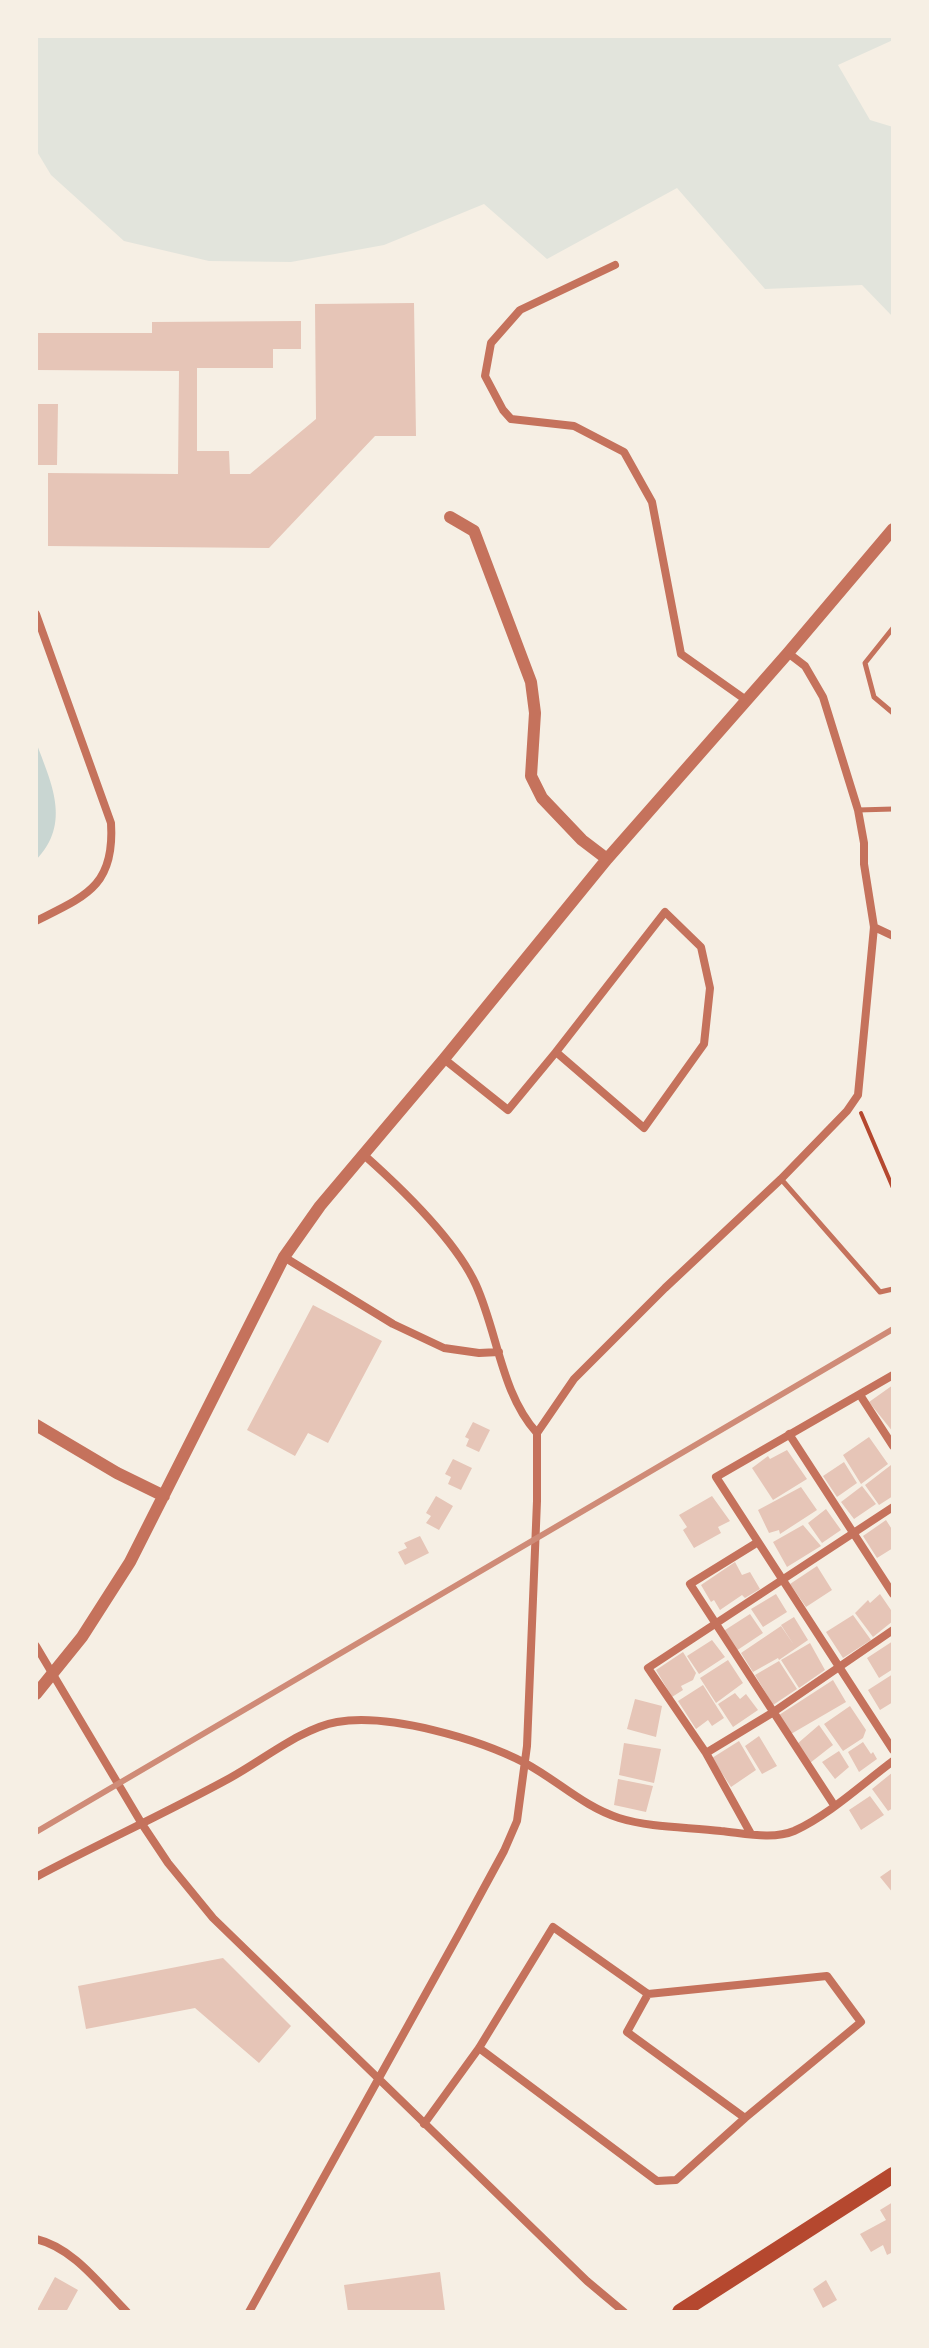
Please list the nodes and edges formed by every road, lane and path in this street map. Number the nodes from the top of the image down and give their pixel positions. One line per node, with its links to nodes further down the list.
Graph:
1 (615, 265): 7 (street)
2 (450, 517): 11 (street)
3 (893, 529): 6 (street)
4 (36, 614): 12 (street)
5 (893, 628): 8 (lane)
6 (788, 653): 7 (street); 10 (street)
7 (746, 700): 11 (street)
8 (893, 713)
9 (893, 809): 10 (lane)
10 (858, 810): 13 (street)
11 (607, 859): 16 (street)
12 (36, 921)
13 (874, 927): 14 (street); 17 (street)
14 (893, 936)
15 (556, 1052): 15 (street); 16 (street)
16 (444, 1059): 18 (street)
17 (858, 1095): 19 (street); 20 (path)
18 (364, 1155): 21 (street); 23 (street)
19 (781, 1179): 22 (lane); 27 (street)
20 (893, 1188)
21 (284, 1257): 23 (street); 30 (street)
22 (893, 1289)
23 (499, 1352): 27 (street)
24 (893, 1375): 25 (street)
25 (860, 1395): 28 (street); 29 (street)
26 (36, 1425): 30 (street)
27 (537, 1433): 45 (street)
28 (789, 1434): 32 (street); 33 (street)
29 (893, 1446)
30 (164, 1496): 40 (street)
31 (893, 1507): 32 (street)
32 (855, 1533): 34 (street); 35 (street)
33 (758, 1542): 34 (street); 36 (street)
34 (783, 1580): 36 (street); 39 (street)
35 (893, 1594)
36 (715, 1626): 41 (street); 43 (street)
37 (893, 1630): 39 (street)
38 (36, 1646): 47 (street)
39 (841, 1667): 41 (street); 42 (street)
40 (36, 1694)
41 (772, 1713): 43 (street); 46 (street)
42 (893, 1750)
43 (706, 1753): 48 (street)
44 (893, 1761): 46 (street)
45 (526, 1764): 47 (street); 48 (street); 52 (street)
46 (834, 1805): 48 (street)
47 (142, 1824): 49 (street); 52 (street)
48 (751, 1834)
49 (36, 1877)
50 (648, 1994): 51 (street); 53 (street); 53 (street)
51 (479, 2048): 53 (street); 54 (street)
52 (379, 2079): 54 (street); 58 (street)
53 (745, 2118)
54 (424, 2124): 59 (street)
55 (893, 2175): 60 (main road)
56 (36, 2239): 57 (street)
57 (127, 2312)
58 (249, 2312)
59 (624, 2312)
60 (680, 2312)

